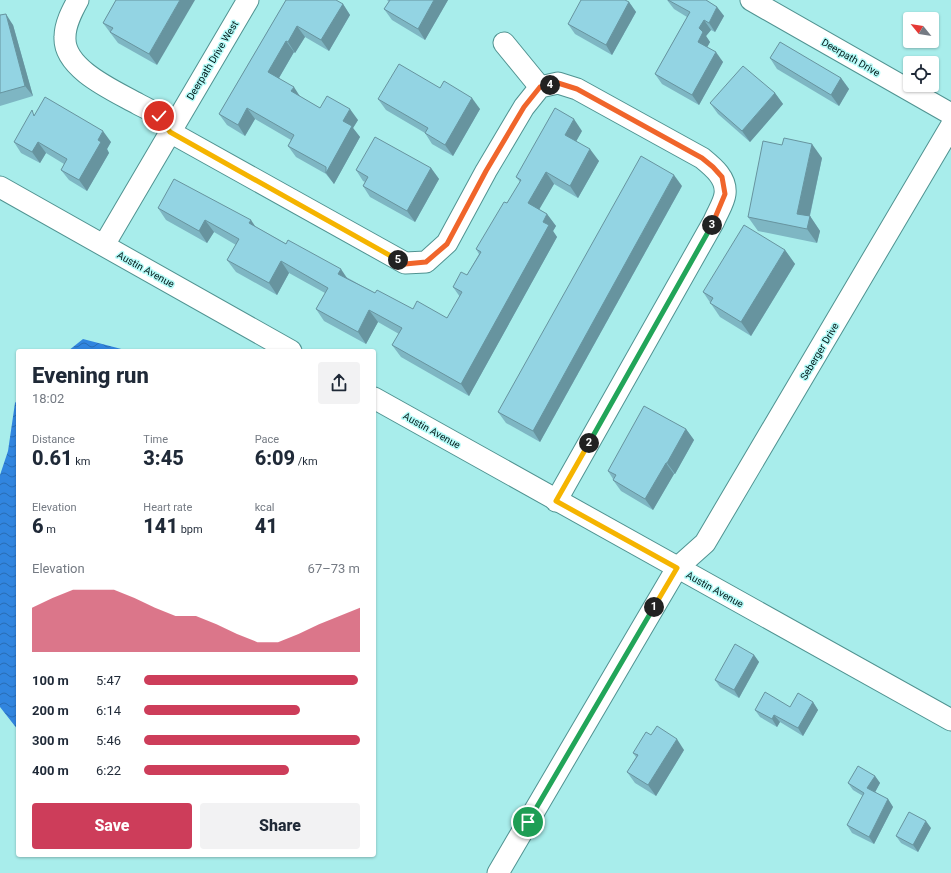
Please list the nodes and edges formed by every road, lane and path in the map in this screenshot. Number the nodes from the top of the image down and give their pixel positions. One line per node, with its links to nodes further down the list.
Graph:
1 (78, 0): 8 (street)
2 (248, 0): 8 (street, Deerpath Drive West)
3 (750, 0): 6 (street, Deerpath Drive)
4 (504, 43): 5 (street)
5 (540, 87): 8 (street); 13 (street)
6 (951, 114)
7 (951, 126): 14 (street, Seberger Drive)
8 (170, 132): 10 (street, Deerpath Drive West)
9 (0, 187): 10 (street, Austin Avenue)
10 (104, 246): 11 (street, Austin Avenue)
11 (287, 349)
12 (376, 399): 13 (street, Austin Avenue)
13 (556, 501): 14 (street, Austin Avenue)
14 (677, 568): 15 (street, Austin Avenue); 16 (street, Seberger Drive)
15 (951, 720)
16 (498, 873)

